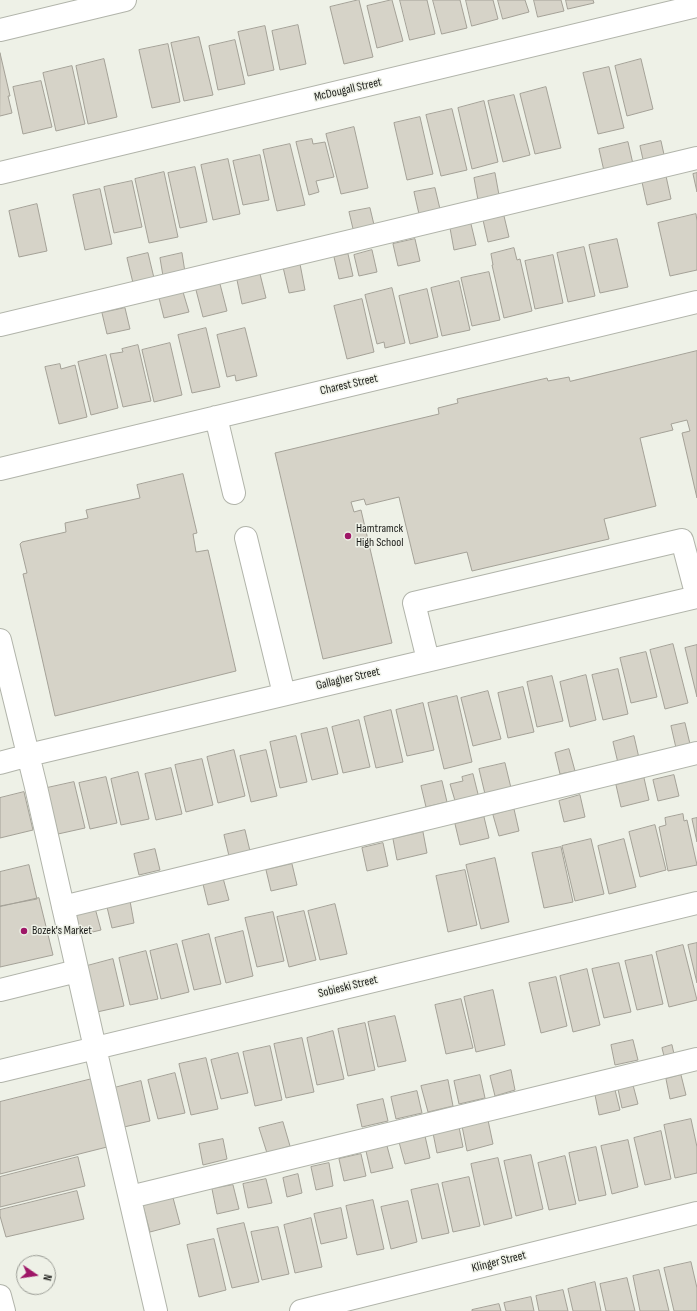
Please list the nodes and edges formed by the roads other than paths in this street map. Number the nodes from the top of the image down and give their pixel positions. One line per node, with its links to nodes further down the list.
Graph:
1 (125, 0): 3 (street)
2 (697, 6): 5 (street, McDougall Street)
3 (0, 30)
4 (697, 158): 7 (street)
5 (0, 173)
6 (697, 302): 8 (street, Charest Street)
7 (0, 325)
8 (216, 417): 9 (street, Charest Street); 10 (street)
9 (0, 469)
10 (234, 493)
11 (246, 538): 15 (street)
12 (697, 597): 14 (street, Gallagher Street); 14 (street)
13 (0, 640): 17 (street)
14 (428, 660): 15 (street, Gallagher Street)
15 (284, 694): 17 (street, Gallagher Street)
16 (697, 753): 20 (street)
17 (28, 755): 18 (street, Gallagher Street); 20 (street)
18 (0, 763)
19 (697, 903): 23 (street, Sobieski Street)
20 (63, 907): 21 (street)
21 (77, 971): 22 (street); 23 (street)
22 (0, 990)
23 (95, 1048): 25 (street, Sobieski Street); 26 (street)
24 (697, 1059): 26 (street)
25 (0, 1071)
26 (130, 1197): 30 (street)
27 (697, 1213): 31 (street, Klinger Street)
28 (0, 1296): 29 (street)
29 (4, 1311)
30 (156, 1311)
31 (301, 1311)

